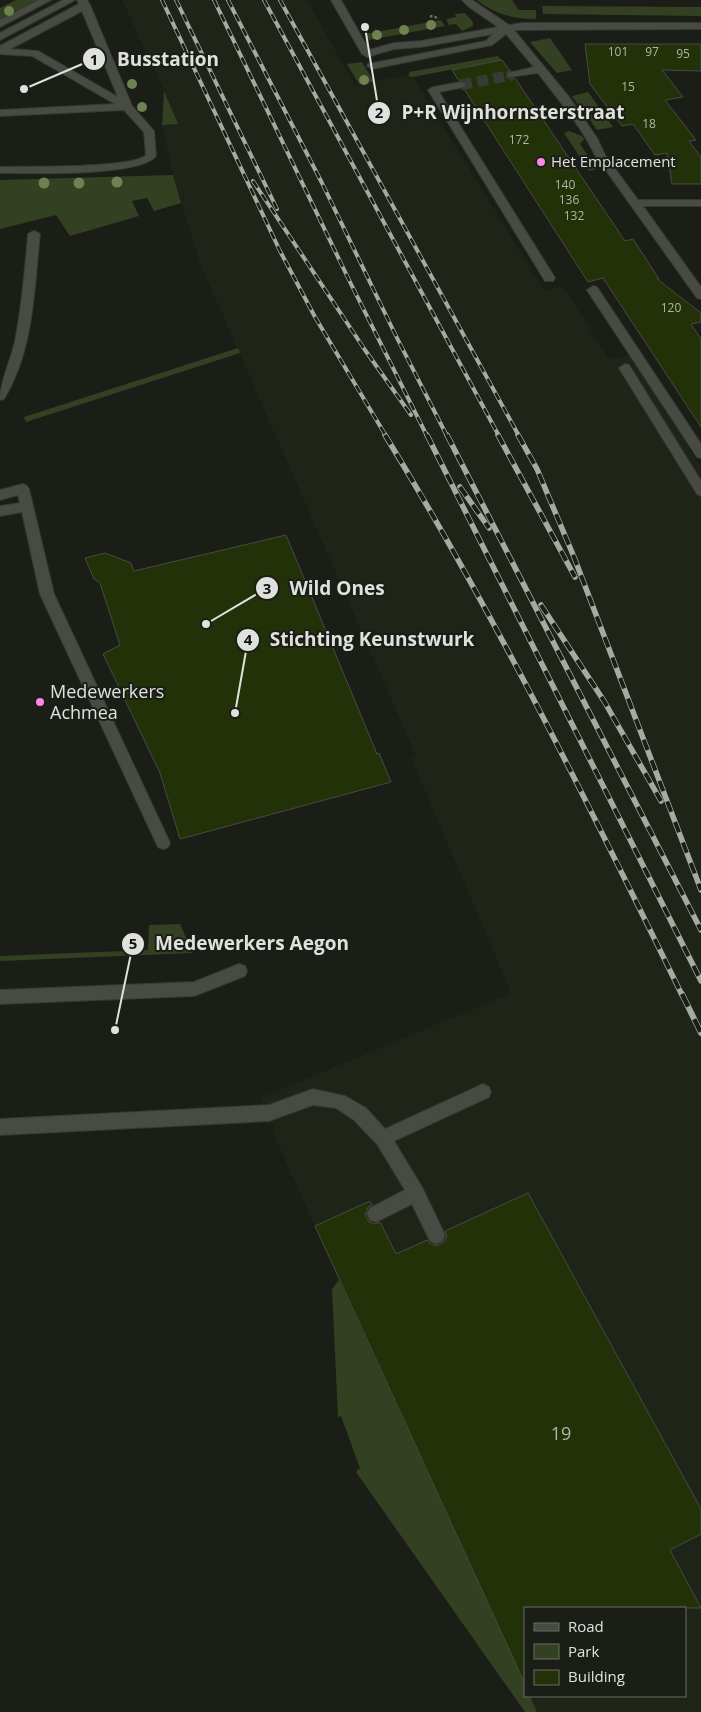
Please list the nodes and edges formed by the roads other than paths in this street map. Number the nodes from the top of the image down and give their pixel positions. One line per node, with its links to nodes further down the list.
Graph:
1 (46, 0): 6 (street)
2 (70, 0): 9 (street)
3 (336, 0): 8 (street)
4 (467, 0): 8 (street)
5 (84, 3): 10 (street); 15 (street)
6 (0, 24)
7 (701, 26): 8 (street)
8 (506, 28): 11 (street); 12 (street)
9 (0, 37)
10 (0, 51): 15 (street)
11 (372, 66)
12 (541, 69): 13 (street); 18 (street)
13 (512, 75)
14 (461, 84): 21 (street)
15 (127, 107): 16 (street); 17 (street)
16 (5, 112)
17 (0, 170)
18 (636, 203): 19 (street); 23 (street)
19 (701, 203)
20 (34, 234): 25 (street)
21 (549, 278)
22 (593, 290): 26 (street)
23 (701, 295)
24 (625, 368): 27 (street)
25 (2, 391)
26 (701, 454)
27 (701, 491)
28 (0, 495): 29 (street)
29 (27, 506): 30 (street); 31 (street)
30 (0, 511)
31 (162, 843)
32 (238, 971): 33 (street)
33 (0, 997)
34 (484, 1092): 36 (street)
35 (0, 1127): 36 (street)
36 (382, 1138): 37 (street)
37 (416, 1193): 38 (street); 39 (street)
38 (376, 1214)
39 (436, 1235)

